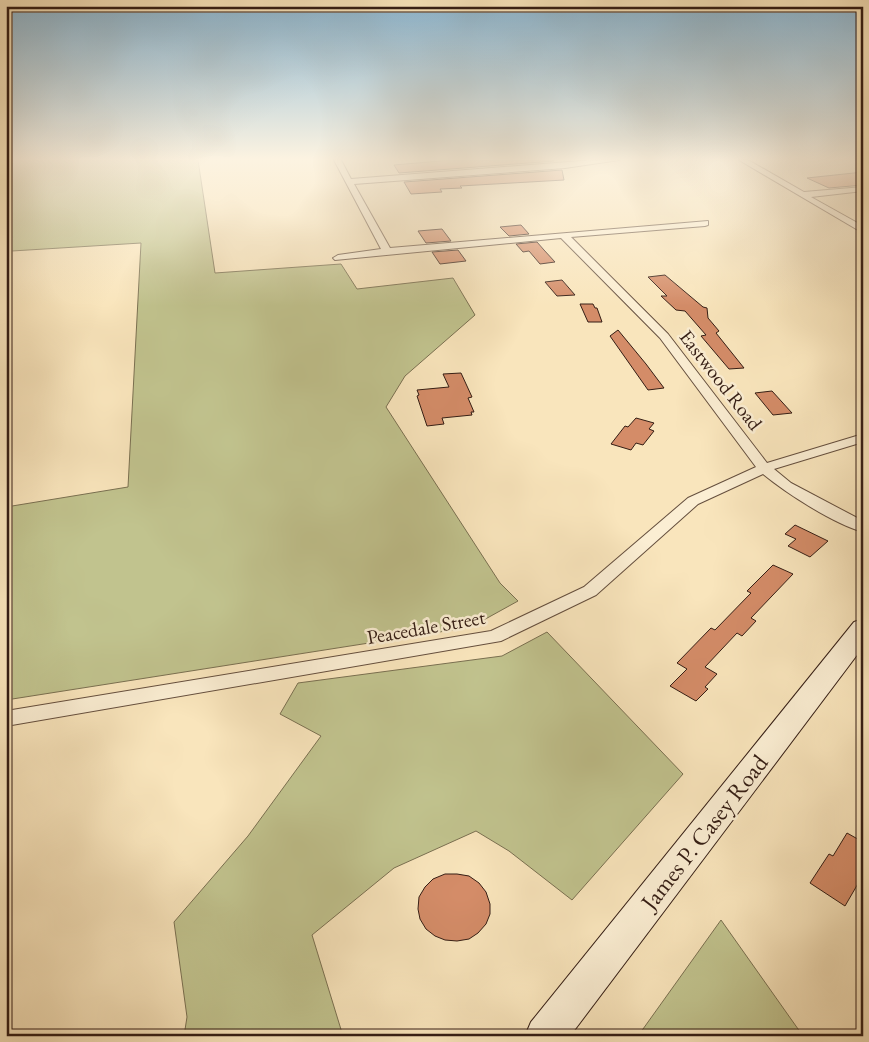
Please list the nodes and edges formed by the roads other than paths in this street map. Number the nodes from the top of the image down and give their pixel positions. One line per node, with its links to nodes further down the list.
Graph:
1 (363, 209): 6 (street)
2 (826, 209): 4 (street)
3 (705, 223): 5 (street)
4 (863, 230)
5 (564, 236): 6 (street); 9 (street, Eastwood Road)
6 (387, 251): 7 (street)
7 (338, 258)
8 (863, 438): 9 (street, Peacedale Street)
9 (764, 468): 10 (street, Eastwood Road); 12 (street, Peacedale Street)
10 (863, 527)
11 (863, 628): 13 (main road, James P. Casey Road)
12 (6, 719)
13 (544, 1036)

